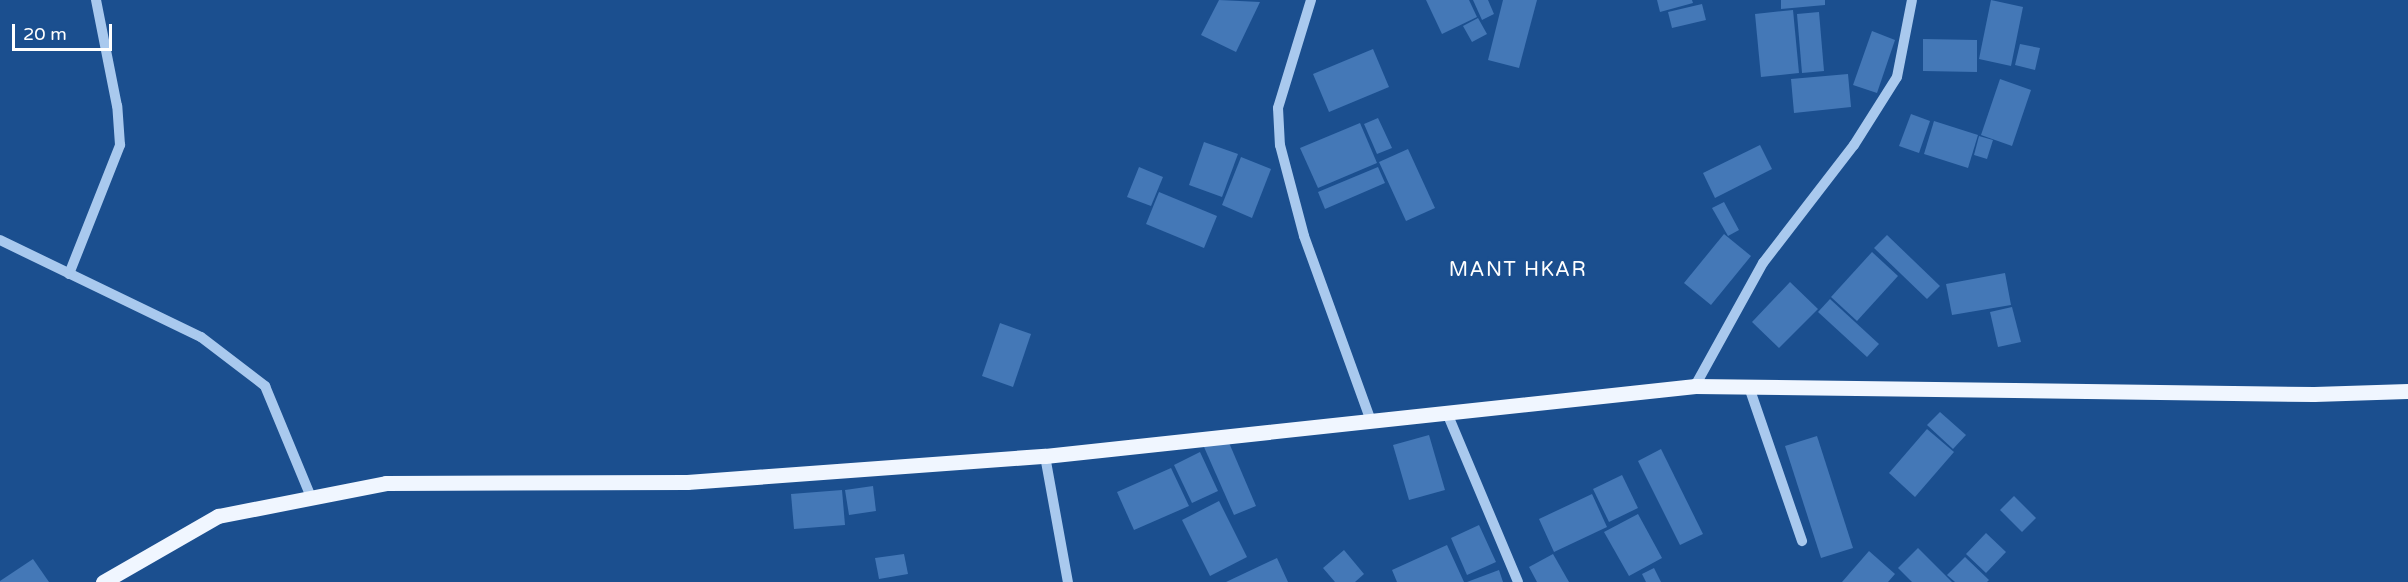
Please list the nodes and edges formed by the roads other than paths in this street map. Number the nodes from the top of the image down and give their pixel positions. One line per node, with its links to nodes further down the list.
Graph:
1 (96, 0): 5 (street)
2 (1311, 0): 10 (street)
3 (1912, 0): 6 (street)
4 (0, 240): 5 (street)
5 (69, 274): 12 (street)
6 (1695, 386): 7 (main road); 9 (main road)
7 (1749, 387): 8 (main road); 13 (street)
8 (2408, 391)
9 (1447, 413): 10 (main road); 16 (street)
10 (1371, 421): 11 (main road)
11 (1045, 456): 12 (main road); 15 (street)
12 (311, 497): 14 (main road)
13 (1802, 541)
14 (103, 582)
15 (1068, 582)
16 (1518, 582)

